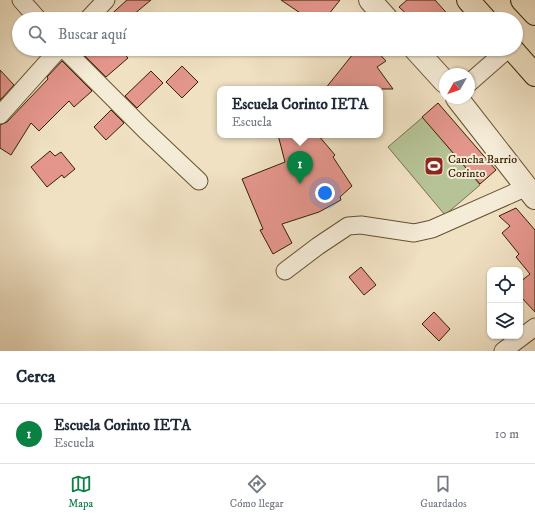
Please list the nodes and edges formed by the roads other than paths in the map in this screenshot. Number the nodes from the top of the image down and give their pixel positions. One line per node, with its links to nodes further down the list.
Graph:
1 (21, 0): 6 (street)
2 (106, 0): 7 (street)
3 (370, 0): 8 (street)
4 (468, 0): 9 (highway)
5 (522, 0): 10 (highway)
6 (32, 12)
7 (95, 12)
8 (381, 12)
9 (479, 12)
10 (535, 14)
11 (53, 56): 20 (street)
12 (71, 56): 21 (street)
13 (421, 56): 16 (street)
14 (500, 56): 18 (street)
15 (518, 56): 17 (highway)
16 (439, 75)
17 (535, 75)
18 (475, 78)
19 (462, 104): 22 (street)
20 (0, 115)
21 (198, 181)
22 (531, 192): 23 (street)
23 (286, 271)
24 (535, 327): 25 (street)
25 (503, 351)

